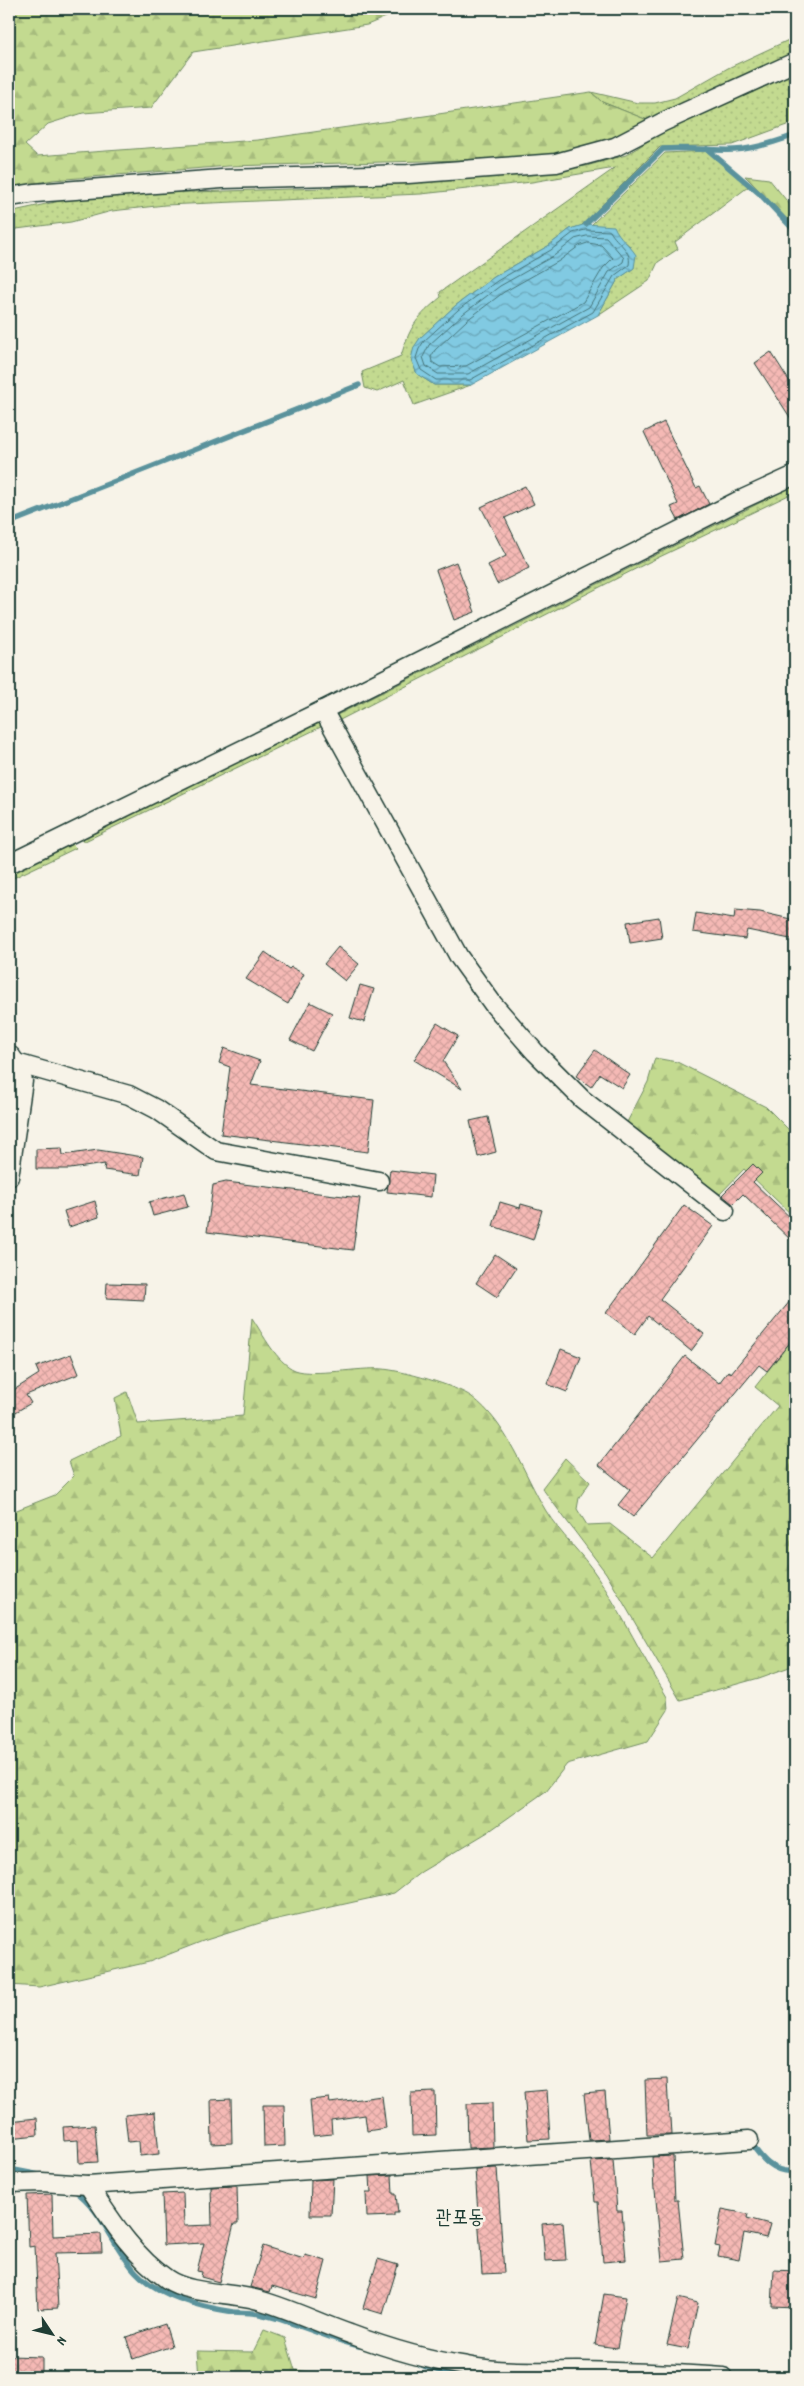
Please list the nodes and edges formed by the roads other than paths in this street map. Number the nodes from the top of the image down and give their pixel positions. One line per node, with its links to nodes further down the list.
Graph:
1 (795, 62): 2 (street)
2 (9, 197)
3 (795, 475): 4 (street)
4 (323, 710): 5 (street); 9 (street)
5 (9, 864)
6 (13, 1059): 7 (street); 8 (street)
7 (9, 1177)
8 (379, 1181)
9 (725, 1211)
10 (749, 2140): 12 (street)
11 (9, 2183): 12 (street)
12 (88, 2185): 13 (street)
13 (723, 2377)

